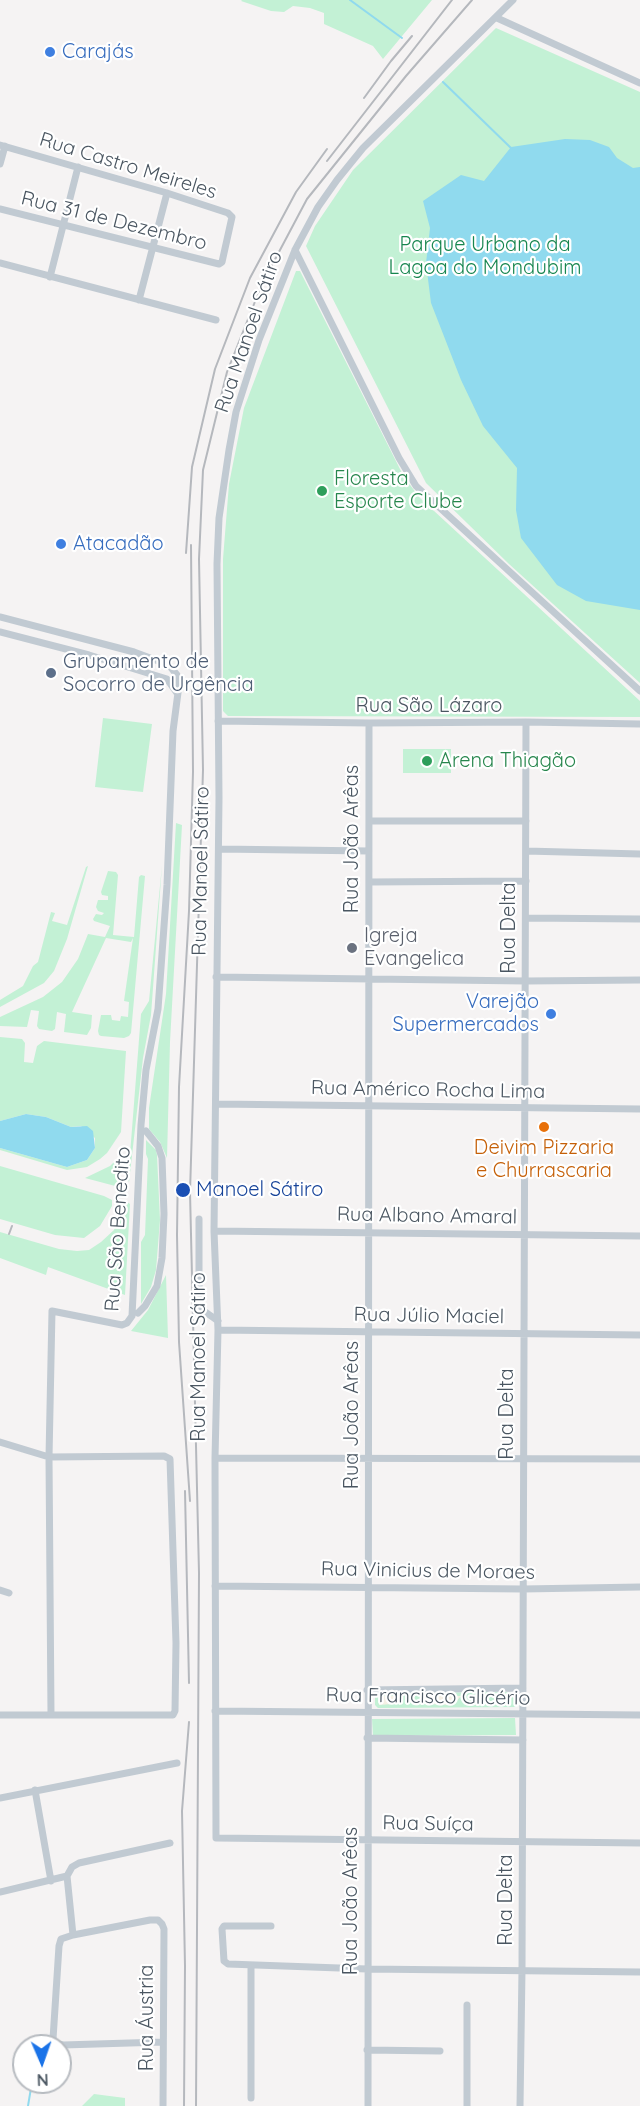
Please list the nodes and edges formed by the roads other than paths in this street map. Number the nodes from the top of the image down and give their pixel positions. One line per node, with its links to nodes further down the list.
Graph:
1 (513, 0): 2 (street, Rua Manoel Sátiro)
2 (497, 18): 3 (street); 11 (street, Rua Manoel Sátiro)
3 (640, 83)
4 (3, 146): 5 (street); 6 (street, Rua Castro Meireles)
5 (0, 164)
6 (78, 167): 7 (street, Rua Castro Meireles); 9 (street)
7 (167, 193): 10 (street); 13 (street, Rua Castro Meireles)
8 (0, 209): 9 (street, Rua 31 de Dezembro)
9 (62, 226): 10 (street, Rua 31 de Dezembro); 14 (street)
10 (152, 249): 13 (street, Rua 31 de Dezembro); 15 (street)
11 (295, 250): 21 (street); 23 (street, Rua Manoel Sátiro)
12 (0, 263): 14 (street)
13 (220, 264)
14 (50, 277): 15 (street)
15 (139, 300): 16 (street)
16 (216, 320)
17 (0, 617): 19 (street)
18 (0, 632): 20 (street)
19 (92, 641): 20 (street); 22 (street)
20 (89, 655): 22 (street)
21 (640, 691)
22 (177, 693): 58 (street, Rua São Benedito)
23 (218, 722): 25 (street, Rua São Lázaro); 29 (street, Rua Manoel Sátiro)
24 (526, 722): 25 (street, Rua São Lázaro); 26 (street, Rua São Lázaro); 28 (street, Rua Delta)
25 (369, 723): 27 (street, Rua João Arêas)
26 (640, 724)
27 (369, 821): 28 (street); 30 (street, Rua João Arêas)
28 (526, 821): 31 (street, Rua Delta)
29 (219, 849): 30 (street); 37 (street, Rua Manoel Sátiro)
30 (369, 851): 34 (street, Rua João Arêas)
31 (526, 851): 32 (street); 33 (street, Rua Delta)
32 (640, 854)
33 (526, 881): 34 (street); 35 (street, Rua Delta)
34 (369, 882): 38 (street, Rua João Arêas)
35 (526, 918): 36 (street); 40 (street, Rua Delta)
36 (640, 919)
37 (216, 977): 38 (street); 41 (street, Rua Manoel Sátiro)
38 (368, 979): 40 (street); 42 (street, Rua João Arêas)
39 (640, 980): 40 (street)
40 (525, 981): 43 (street, Rua Delta)
41 (216, 1104): 42 (street, Rua Américo Rocha Lima); 47 (street, Rua Manoel Sátiro)
42 (369, 1105): 43 (street, Rua Américo Rocha Lima); 48 (street, Rua João Arêas)
43 (525, 1108): 44 (street, Rua Américo Rocha Lima); 49 (street, Rua Delta)
44 (640, 1109)
45 (146, 1131): 51 (street)
46 (200, 1219): 52 (street)
47 (214, 1231): 48 (street, Rua Albano Amaral); 52 (street, Rua Manoel Sátiro)
48 (368, 1232): 49 (street, Rua Albano Amaral); 54 (street, Rua João Arêas)
49 (524, 1234): 50 (street, Rua Albano Amaral); 55 (street, Rua Delta)
50 (640, 1236)
51 (138, 1313)
52 (218, 1321): 53 (street, Rua Manoel Sátiro)
53 (218, 1330): 54 (street, Rua Júlio Maciel); 60 (street, Rua Manoel Sátiro)
54 (368, 1332): 55 (street, Rua Júlio Maciel); 59 (street, Rua João Arêas)
55 (524, 1334): 56 (street, Rua Júlio Maciel); 62 (street, Rua Delta)
56 (640, 1335)
57 (0, 1442): 58 (street)
58 (49, 1456): 75 (street, Rua São Benedito); 75 (street, Rua Manoel Sátiro)
59 (368, 1457): 60 (street); 62 (street); 64 (street, Rua João Arêas)
60 (215, 1458): 63 (street, Rua Manoel Sátiro)
61 (640, 1459): 62 (street)
62 (524, 1460): 66 (street, Rua Delta)
63 (216, 1586): 64 (street, Rua Vinicius de Moraes); 71 (street, Rua Manoel Sátiro)
64 (370, 1586): 66 (street, Rua Vinicius de Moraes); 70 (street, Rua João Arêas)
65 (640, 1587): 66 (street, Rua Vinicius de Moraes)
66 (523, 1588): 69 (street, Rua Delta)
67 (0, 1590): 68 (street)
68 (9, 1593)
69 (523, 1688): 70 (street, Rua Francisco Glicério); 73 (street, Rua Delta)
70 (367, 1690): 72 (street, Rua João Arêas)
71 (215, 1711): 72 (street, Rua Francisco Glicério); 82 (street, Rua Manoel Sátiro)
72 (367, 1713): 73 (street, Rua Francisco Glicério); 77 (street, Rua João Arêas)
73 (523, 1714): 76 (street, Rua Francisco Glicério); 78 (street, Rua Delta)
74 (0, 1715): 75 (street)
75 (51, 1715)
76 (640, 1715)
77 (367, 1738): 78 (street, Rua Francisco Glicério); 83 (street, Rua João Arêas)
78 (523, 1740): 84 (street, Rua Delta)
79 (177, 1763): 80 (street)
80 (35, 1790): 81 (street); 88 (street)
81 (0, 1798)
82 (216, 1838): 83 (street, Rua Suíça)
83 (367, 1839): 84 (street, Rua Suíça); 93 (street, Rua João Arêas)
84 (523, 1841): 86 (street, Rua Suíça); 94 (street, Rua Delta)
85 (170, 1843): 87 (street)
86 (640, 1843)
87 (67, 1876): 88 (street); 91 (street)
88 (51, 1881): 89 (street)
89 (0, 1892)
90 (271, 1926): 92 (street)
91 (73, 1935): 97 (street, Rua Áustria); 97 (street)
92 (250, 1965): 93 (street); 100 (street)
93 (367, 1969): 94 (street); 98 (street, Rua João Arêas)
94 (522, 1970): 95 (street); 104 (street, Rua Delta)
95 (640, 1972)
96 (467, 2005): 103 (street)
97 (163, 2042): 101 (street, Rua Áustria)
98 (367, 2050): 99 (street); 102 (street, Rua João Arêas)
99 (440, 2051)
100 (251, 2098)
101 (163, 2106)
102 (368, 2106)
103 (467, 2106)
104 (520, 2106)

